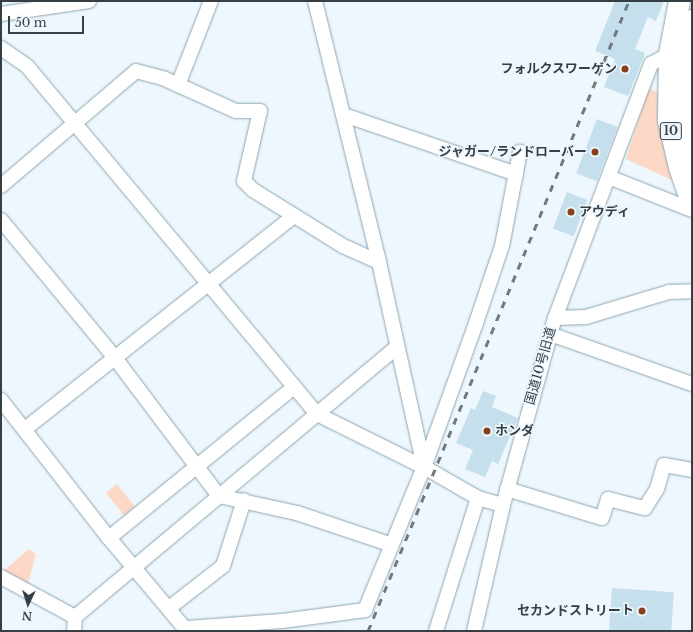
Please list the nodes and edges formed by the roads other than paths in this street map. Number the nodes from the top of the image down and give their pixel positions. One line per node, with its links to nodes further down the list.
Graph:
1 (89, 1): 5 (street)
2 (211, 1): 9 (street)
3 (315, 1): 10 (street)
4 (679, 1): 8 (highway, 10)
5 (1, 14)
6 (692, 20): 8 (highway, 10)
7 (1, 48): 12 (street)
8 (678, 52): 11 (highway, 10); 16 (street, 国道10号旧道); 18 (highway, 10)
9 (178, 85): 12 (street); 20 (street)
10 (344, 115): 15 (street); 22 (street)
11 (688, 118): 14 (highway, 10)
12 (75, 125): 17 (street); 23 (street)
13 (520, 152): 15 (street)
14 (692, 158)
15 (516, 174): 35 (street)
16 (609, 177): 19 (street); 25 (street, 国道10号旧道)
17 (1, 186)
18 (692, 205)
19 (692, 210)
20 (294, 216): 22 (street); 23 (street)
21 (1, 220): 28 (street)
22 (379, 262): 27 (street)
23 (207, 284): 28 (street); 30 (street)
24 (692, 291): 25 (street)
25 (555, 318): 26 (street, 国道10号旧道)
26 (550, 334): 29 (street); 37 (street, 国道10号旧道)
27 (397, 348): 32 (street); 35 (street)
28 (115, 358): 33 (street); 34 (street)
29 (692, 384)
30 (294, 387): 32 (street); 34 (street)
31 (1, 400): 33 (street)
32 (317, 414): 35 (street); 38 (street)
33 (24, 429): 42 (street)
34 (196, 466): 38 (street); 42 (street)
35 (424, 467): 39 (street); 43 (street)
36 (692, 470): 37 (street)
37 (507, 489): 41 (street, 国道10号旧道)
38 (219, 496): 40 (street); 44 (street)
39 (478, 498): 41 (street); 49 (street)
40 (244, 500): 43 (street); 46 (street)
41 (503, 505): 50 (street, 国道10号旧道)
42 (109, 538): 44 (street)
43 (392, 546): 48 (street)
44 (134, 567): 46 (street); 47 (street)
45 (1, 578): 47 (street)
46 (169, 608): 48 (street)
47 (74, 624)
48 (187, 630)
49 (436, 631)
50 (474, 631)

